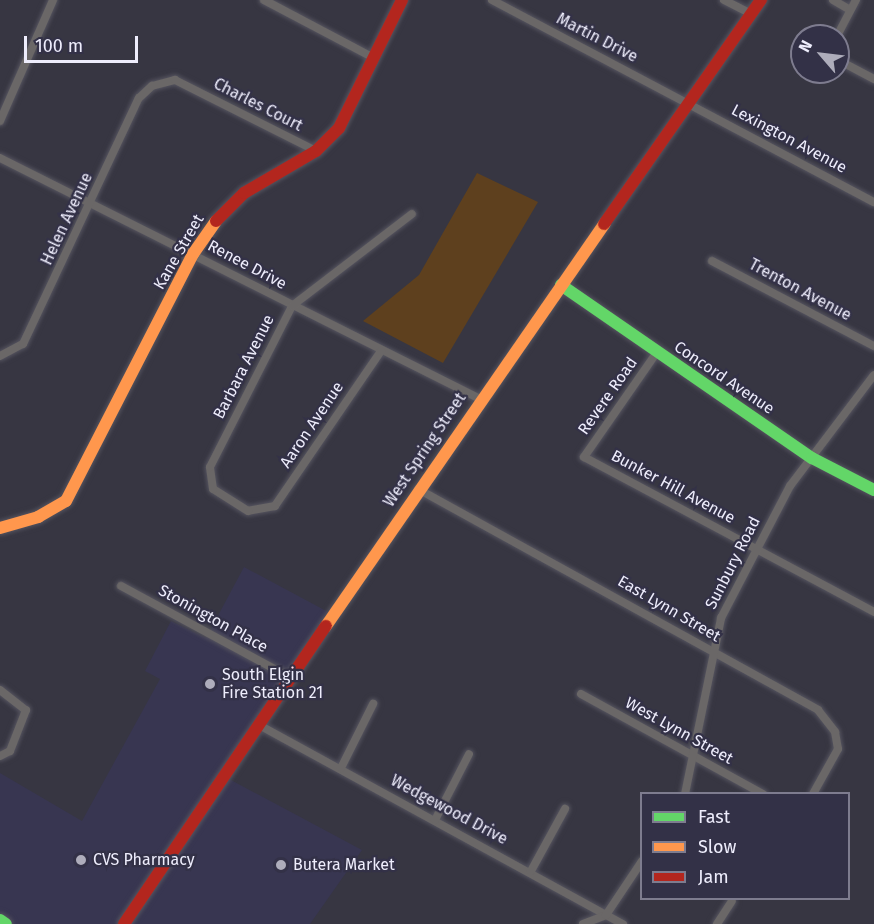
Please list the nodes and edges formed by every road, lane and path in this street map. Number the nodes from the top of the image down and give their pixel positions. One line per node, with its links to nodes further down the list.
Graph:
1 (53, 0): 17 (street)
2 (264, 0): 12 (street)
3 (402, 0): 12 (main road, Kane Street)
4 (492, 0): 16 (street, Martin Drive)
5 (724, 0): 10 (street)
6 (761, 0): 10 (main road, West Spring Street)
7 (833, 0): 9 (street)
8 (856, 0): 9 (street)
9 (850, 10): 11 (street)
10 (751, 14): 16 (main road, West Spring Street)
11 (843, 24)
12 (374, 58): 18 (main road, Kane Street)
13 (850, 66): 14 (street)
14 (874, 79)
15 (152, 86): 18 (street, Charles Court); 20 (street, Helen Avenue)
16 (689, 102): 21 (street, Lexington Avenue); 25 (main road, West Spring Street)
17 (0, 121)
18 (316, 151): 23 (main road, Kane Street)
19 (0, 158): 20 (street, Renee Drive)
20 (94, 201): 23 (street, Renee Drive); 30 (street, Helen Avenue)
21 (874, 202)
22 (412, 214): 26 (street, Barbara Avenue)
23 (193, 254): 26 (street, Renee Drive); 38 (main road, Kane Street)
24 (712, 261): 27 (street, Trenton Avenue)
25 (561, 285): 29 (main road, Concord Avenue); 32 (main road, West Spring Street)
26 (292, 306): 28 (street, Renee Drive); 37 (street, Barbara Avenue)
27 (874, 346)
28 (381, 351): 32 (street, Renee Drive); 37 (street, Aaron Avenue)
29 (657, 352): 33 (street, Revere Road); 34 (main road, Concord Avenue)
30 (0, 356)
31 (874, 375): 34 (street, Sunbury Road)
32 (480, 399): 35 (main road, West Spring Street)
33 (584, 457): 39 (street, Bunker Hill Avenue)
34 (812, 458): 36 (main road, Concord Avenue); 39 (street, Sunbury Road)
35 (418, 489): 42 (street, East Lynn Street); 43 (main road, West Spring Street)
36 (874, 490)
37 (264, 512)
38 (0, 528)
39 (756, 549): 41 (street, Bunker Hill Avenue); 42 (street, Sunbury Road)
40 (121, 586): 43 (street, Stonington Place)
41 (874, 612)
42 (713, 652): 50 (street, Sunbury Road); 54 (street, East Lynn Street)
43 (291, 678): 47 (main road, West Spring Street)
44 (0, 690): 49 (street)
45 (580, 694): 50 (street, West Lynn Street)
46 (373, 704): 51 (street)
47 (259, 725): 51 (street, Wedgewood Drive); 63 (main road, West Spring Street)
48 (469, 754): 56 (street)
49 (0, 756)
50 (697, 756): 52 (street, Sunbury Road); 53 (street, West Lynn Street)
51 (340, 768): 56 (street, Wedgewood Drive)
52 (686, 792)
53 (760, 792)
54 (814, 792)
55 (565, 809): 58 (street)
56 (435, 820): 58 (street, Wedgewood Drive)
57 (640, 864): 60 (street)
58 (531, 872): 60 (street, Wedgewood Drive)
59 (732, 901): 66 (street)
60 (606, 915): 64 (street); 65 (street, Wedgewood Drive)
61 (0, 920): 62 (main road)
62 (6, 924)
63 (124, 924)
64 (583, 924)
65 (623, 924)
66 (717, 924)

